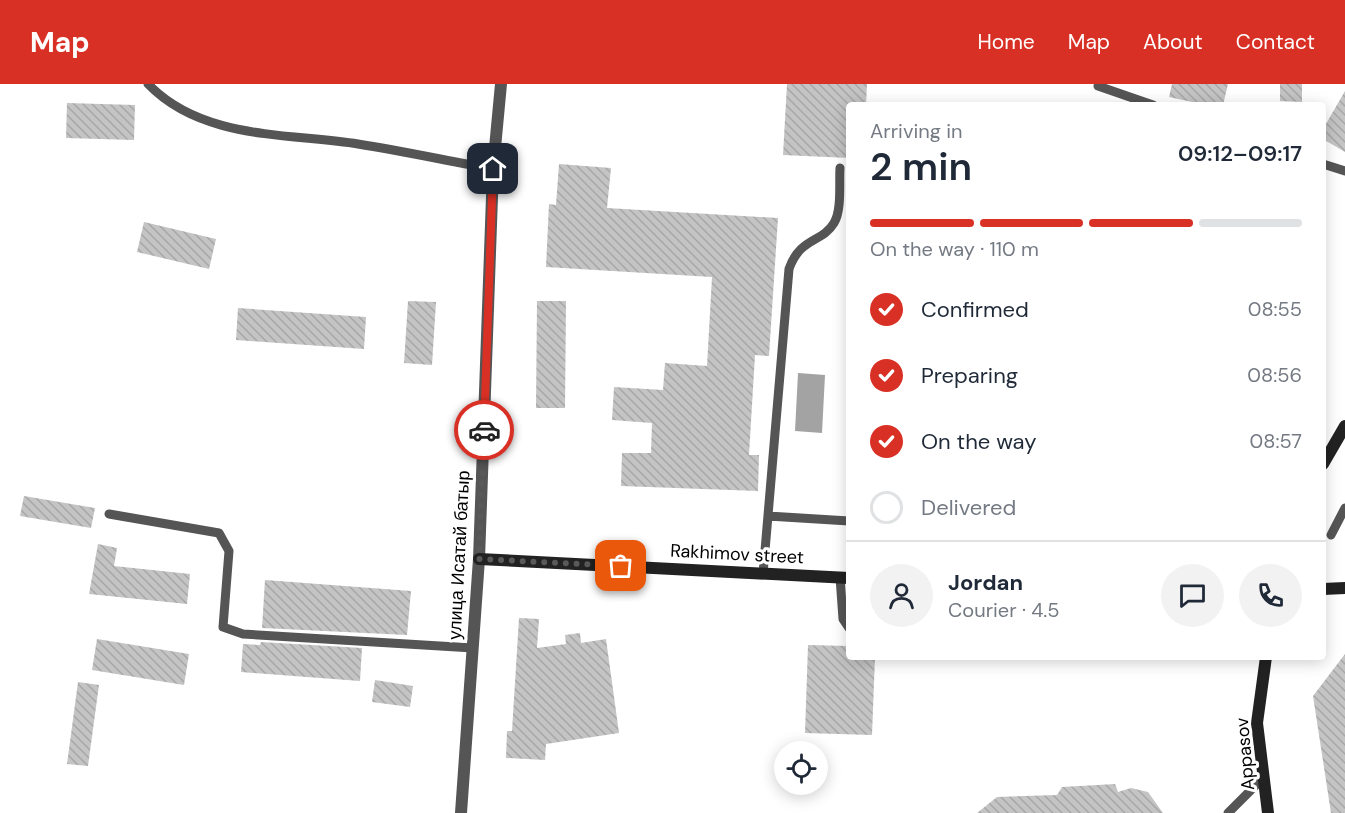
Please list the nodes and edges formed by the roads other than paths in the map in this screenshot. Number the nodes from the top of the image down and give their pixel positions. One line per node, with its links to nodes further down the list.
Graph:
1 (148, 84): 7 (lane)
2 (501, 84): 7 (street, улица Исатай батыр)
3 (1098, 86): 4 (lane)
4 (1144, 102)
5 (1326, 165): 8 (lane)
6 (840, 168): 13 (lane)
7 (493, 169): 16 (street, улица Исатай батыр)
8 (1345, 171)
9 (1345, 426): 10 (street)
10 (1326, 459)
11 (1345, 508): 15 (lane)
12 (109, 514): 22 (lane)
13 (768, 516): 14 (lane); 17 (lane)
14 (846, 521)
15 (1331, 534)
16 (479, 559): 17 (street, Rakhimov street); 22 (street, улица Исатай батыр)
17 (763, 574): 18 (street, Rakhimov street)
18 (844, 578): 21 (lane)
19 (1345, 588): 20 (street)
20 (1326, 589)
21 (846, 624)
22 (472, 648): 25 (street, улица Исатай батыр)
23 (1266, 660): 24 (street, Appasov)
24 (1263, 777): 26 (lane); 27 (street, Appasov)
25 (461, 813)
26 (1228, 813)
27 (1268, 813)

